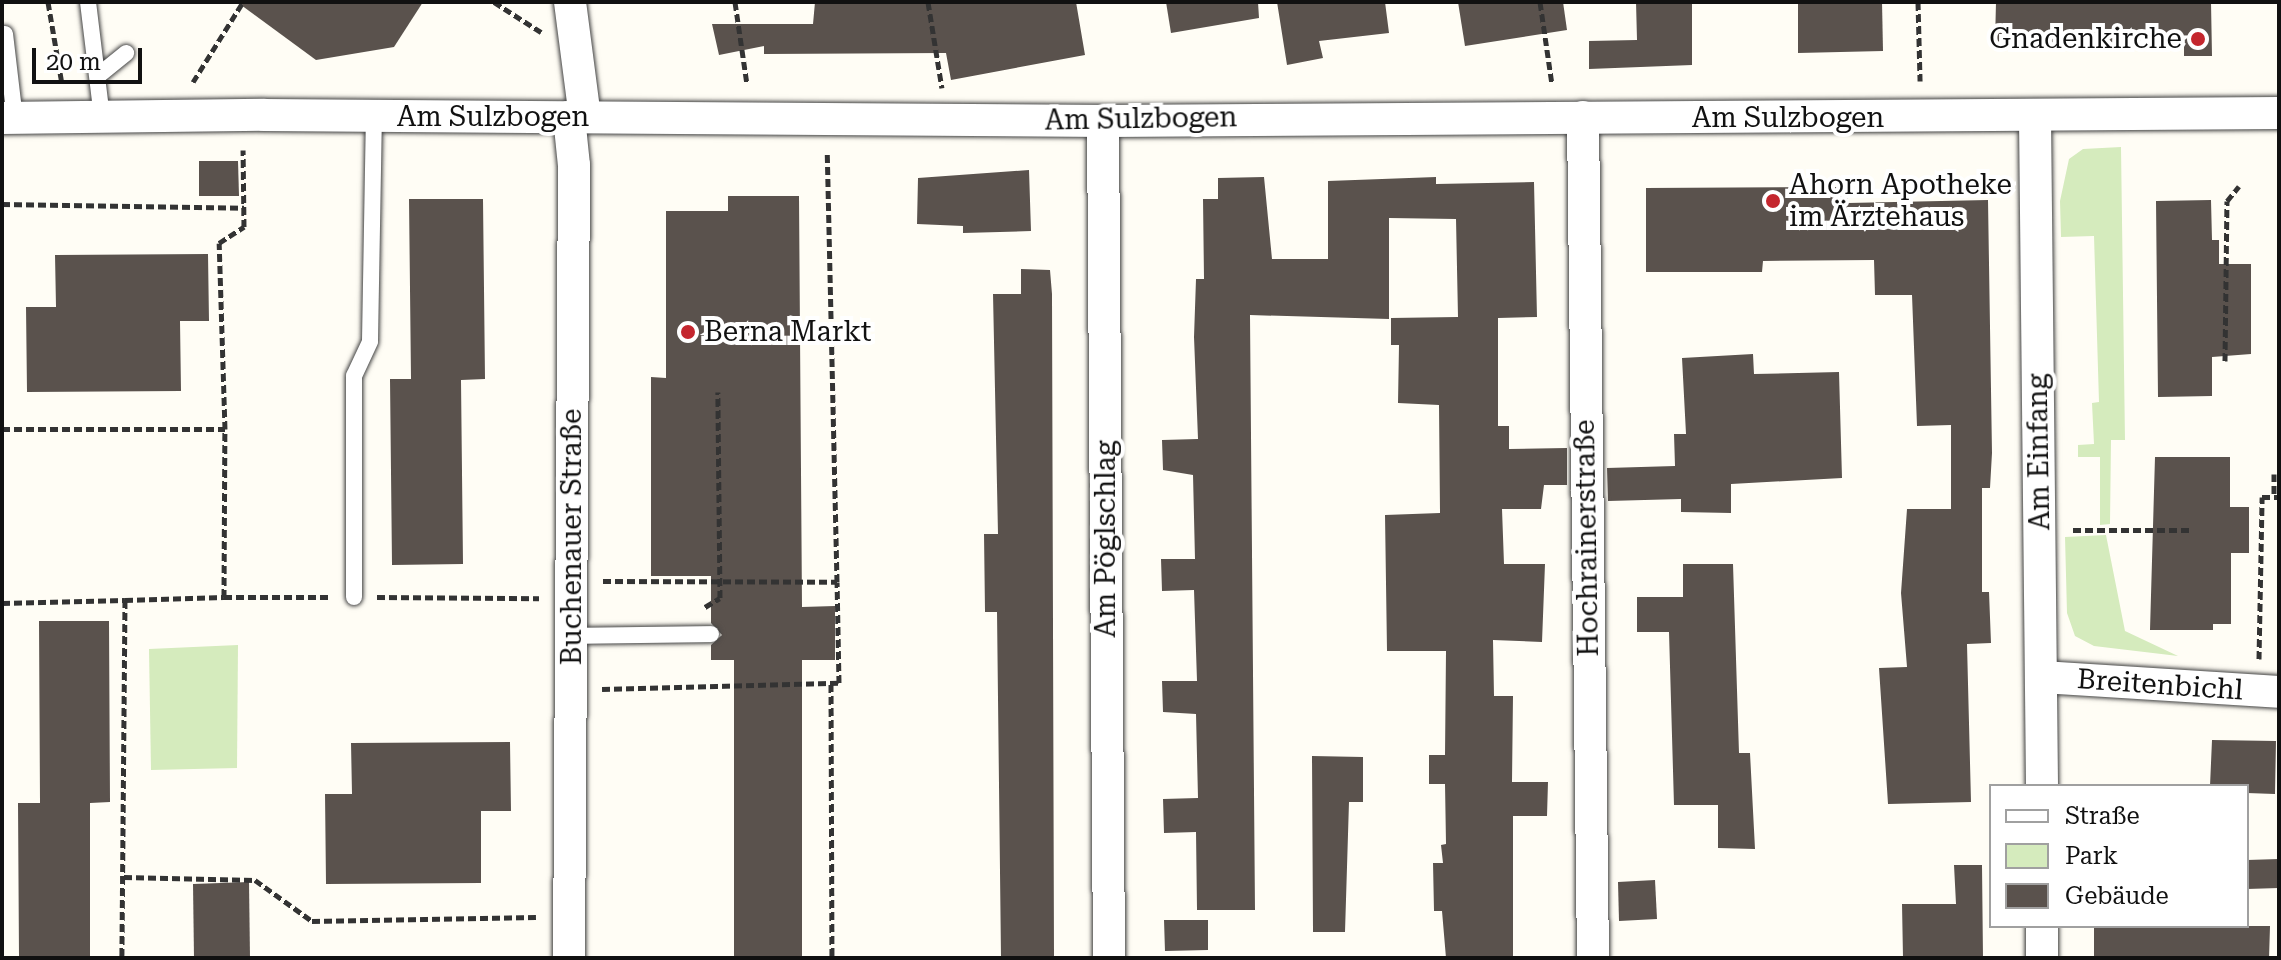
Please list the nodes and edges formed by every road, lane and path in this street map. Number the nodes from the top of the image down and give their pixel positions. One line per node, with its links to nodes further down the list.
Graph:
1 (48, 2): 21 (path)
2 (88, 2): 12 (lane)
3 (243, 2): 15 (path)
4 (494, 2): 9 (path)
5 (735, 2): 16 (path)
6 (928, 2): 26 (path)
7 (1540, 2): 19 (path)
8 (1918, 2): 24 (path)
9 (572, 14): 18 (street, Buchenauer Straße)
10 (5, 34): 25 (lane)
11 (126, 53): 12 (lane)
12 (99, 75): 22 (lane)
13 (2279, 113): 20 (street, Am Sulzbogen)
14 (242, 115): 15 (street, Am Sulzbogen); 17 (street, Am Sulzbogen); 30 (path)
15 (194, 116): 22 (street, Am Sulzbogen)
16 (748, 116): 18 (street, Am Sulzbogen); 23 (street, Am Sulzbogen)
17 (374, 117): 18 (street, Am Sulzbogen); 43 (lane)
18 (577, 117): 41 (street, Buchenauer Straße)
19 (1568, 117): 24 (street, Am Sulzbogen); 27 (street, Am Sulzbogen); 60 (street, Hochrainerstraße)
20 (2035, 117): 24 (street, Am Sulzbogen); 48 (street, Am Einfang)
21 (64, 118): 22 (street, Am Sulzbogen); 25 (street, Am Sulzbogen)
22 (102, 118)
23 (826, 118): 26 (street, Am Sulzbogen); 40 (path)
24 (1921, 118)
25 (9, 119)
26 (942, 119): 27 (street, Am Sulzbogen)
27 (1103, 121): 59 (street, Am Pöglschlag)
28 (2239, 186): 31 (path)
29 (2, 204): 30 (path)
30 (244, 208): 34 (path)
31 (2225, 361)
32 (718, 392): 39 (path)
33 (2, 429): 34 (path)
34 (225, 429): 42 (path)
35 (2274, 474): 36 (path)
36 (2277, 497): 51 (path)
37 (2108, 529): 38 (path)
38 (2192, 530)
39 (719, 582): 40 (path); 41 (path)
40 (837, 582): 49 (path)
41 (571, 590): 43 (path); 47 (street, Buchenauer Straße)
42 (224, 597): 43 (path); 44 (path)
43 (354, 597)
44 (125, 600): 45 (path); 53 (path)
45 (2, 603)
46 (711, 634): 47 (lane)
47 (571, 636): 50 (street, Buchenauer Straße)
48 (2042, 677): 51 (street, Breitenbichl); 52 (street, Am Einfang)
49 (831, 684): 50 (path); 58 (path)
50 (571, 690): 54 (street, Buchenauer Straße)
51 (2269, 692)
52 (2042, 784)
53 (124, 877): 54 (path); 56 (path)
54 (569, 916): 57 (street, Buchenauer Straße)
55 (2042, 928): 61 (street)
56 (122, 958)
57 (569, 958)
58 (832, 958)
59 (1109, 958)
60 (1593, 958)
61 (2042, 958)

